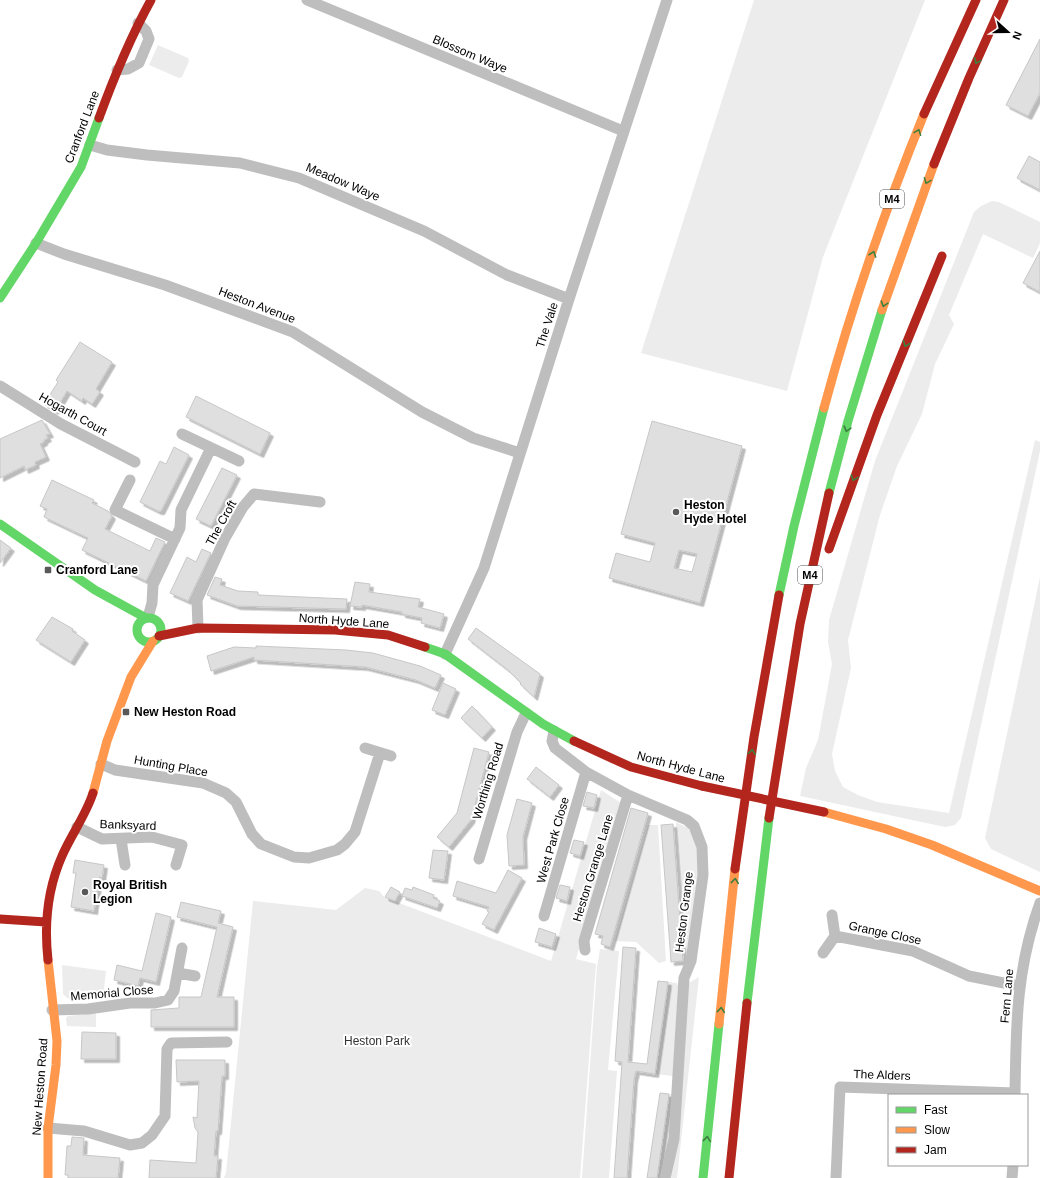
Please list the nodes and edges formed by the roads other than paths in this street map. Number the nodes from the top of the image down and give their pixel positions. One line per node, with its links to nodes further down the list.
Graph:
1 (151, 0): 6 (main road, Cranford Lane)
2 (307, 0): 10 (street, Blossom Waye)
3 (667, 0): 10 (street, The Vale)
4 (976, 0): 9 (main road, M4)
5 (1004, 0): 35 (main road, M4, one-way to 35)
6 (138, 23): 8 (main road, Cranford Lane); 8 (street)
7 (952, 29): 9 (main road)
8 (117, 70): 11 (main road, Cranford Lane)
9 (932, 95): 69 (main road, M4, one-way to 9)
10 (623, 131): 15 (street, The Vale)
11 (90, 145): 12 (main road, Cranford Lane); 15 (street, Meadow Waye)
12 (36, 243): 14 (main road, Cranford Lane); 19 (street, Heston Avenue)
13 (942, 256): 26 (main road, one-way to 26)
14 (0, 298)
15 (569, 299): 19 (street, The Vale)
16 (0, 386): 21 (street, Hogarth Court)
17 (182, 434): 18 (street)
18 (211, 448): 20 (street); 25 (street)
19 (520, 453): 33 (street, The Vale)
20 (239, 461)
21 (135, 462)
22 (130, 480): 25 (street)
23 (320, 502): 30 (street, The Croft)
24 (0, 524): 28 (main road)
25 (175, 539): 29 (street)
26 (827, 556)
27 (818, 586): 35 (main road)
28 (114, 602): 29 (main road); 31 (main road)
29 (150, 619): 30 (main road, North Hyde Lane); 31 (main road); 32 (main road)
30 (194, 628): 32 (main road, North Hyde Lane); 33 (main road, North Hyde Lane)
31 (137, 633): 32 (main road); 34 (main road, New Heston Road)
32 (156, 638): 34 (main road, New Heston Road)
33 (445, 654): 36 (main road, North Hyde Lane)
34 (131, 677): 41 (main road, New Heston Road)
35 (788, 689): 70 (main road, M4)
36 (526, 713): 37 (main road, North Hyde Lane); 46 (street, Worthing Road)
37 (554, 731): 42 (street, Heston Grange); 49 (main road, North Hyde Lane, bridge)
38 (365, 748): 39 (street)
39 (380, 753): 40 (street); 41 (street, Hunting Place)
40 (391, 756)
41 (101, 764): 44 (main road, New Heston Road)
42 (586, 772): 43 (street, Heston Grange); 52 (street, West Park Close)
43 (628, 795): 57 (street, Heston Grange Lane); 68 (street, Heston Grange)
44 (77, 827): 45 (street, Banksyard); 54 (main road, New Heston Road)
45 (122, 838): 47 (street); 48 (street, Banksyard)
46 (479, 859)
47 (125, 865)
48 (176, 865)
49 (1040, 891)
50 (1040, 903): 61 (street, Fern Lane)
51 (832, 915): 55 (street, Grange Close)
52 (544, 916)
53 (0, 919): 54 (main road)
54 (46, 922): 62 (main road, New Heston Road)
55 (835, 936): 58 (street, Grange Close); 61 (street, Grange Close)
56 (182, 948): 59 (street, Memorial Close)
57 (585, 950)
58 (824, 954)
59 (178, 973): 60 (street); 62 (street, Memorial Close)
60 (195, 976)
61 (1019, 986): 64 (street, Fern Lane)
62 (52, 1010): 65 (main road, New Heston Road)
63 (227, 1042): 65 (street)
64 (1015, 1094): 71 (street, The Alders)
65 (48, 1128): 67 (main road, New Heston Road)
66 (1013, 1166): 72 (street)
67 (48, 1178)
68 (665, 1178)
69 (703, 1178)
70 (729, 1178)
71 (836, 1178)
72 (1012, 1178)

